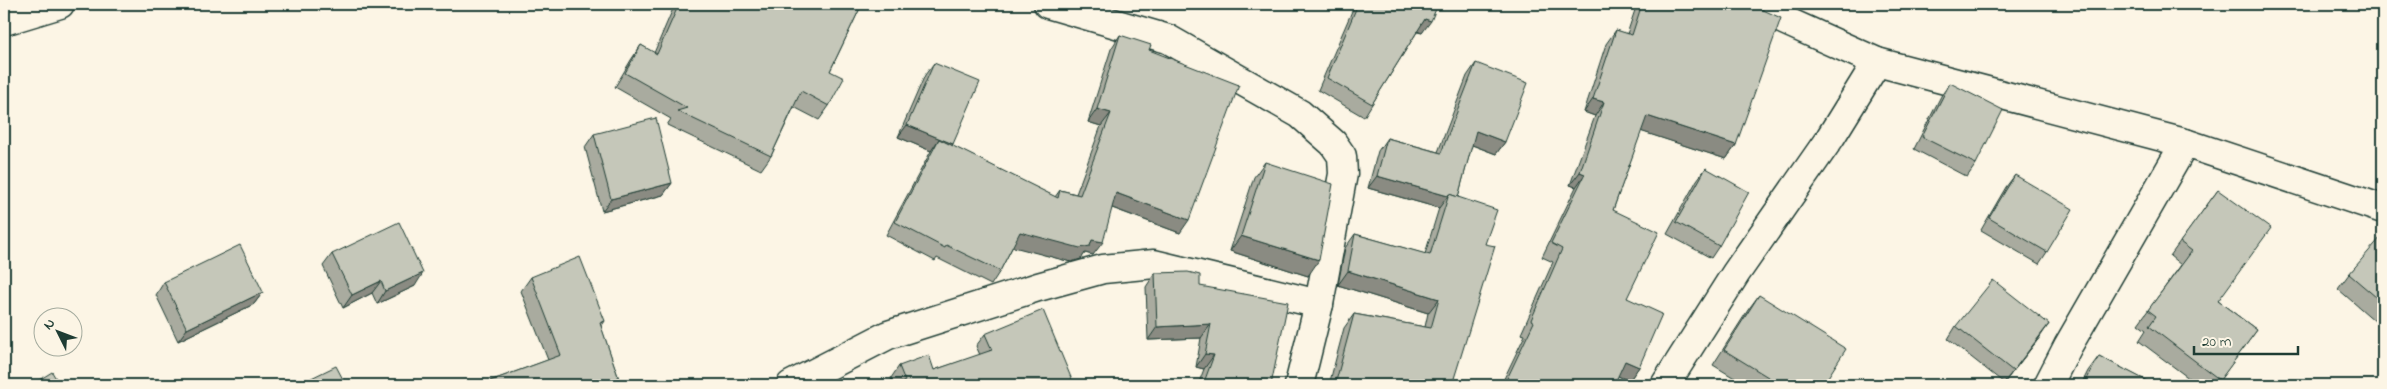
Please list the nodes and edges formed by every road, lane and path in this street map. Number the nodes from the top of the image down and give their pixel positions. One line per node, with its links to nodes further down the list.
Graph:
1 (60, 4): 4 (street)
2 (1048, 4): 8 (street)
3 (1748, 4): 5 (street)
4 (4, 21)
5 (1877, 62): 6 (street); 11 (street)
6 (2185, 143): 7 (street); 12 (street)
7 (2383, 210)
8 (1319, 304): 9 (street); 10 (street)
9 (791, 385)
10 (1299, 385)
11 (1665, 385)
12 (2048, 385)

